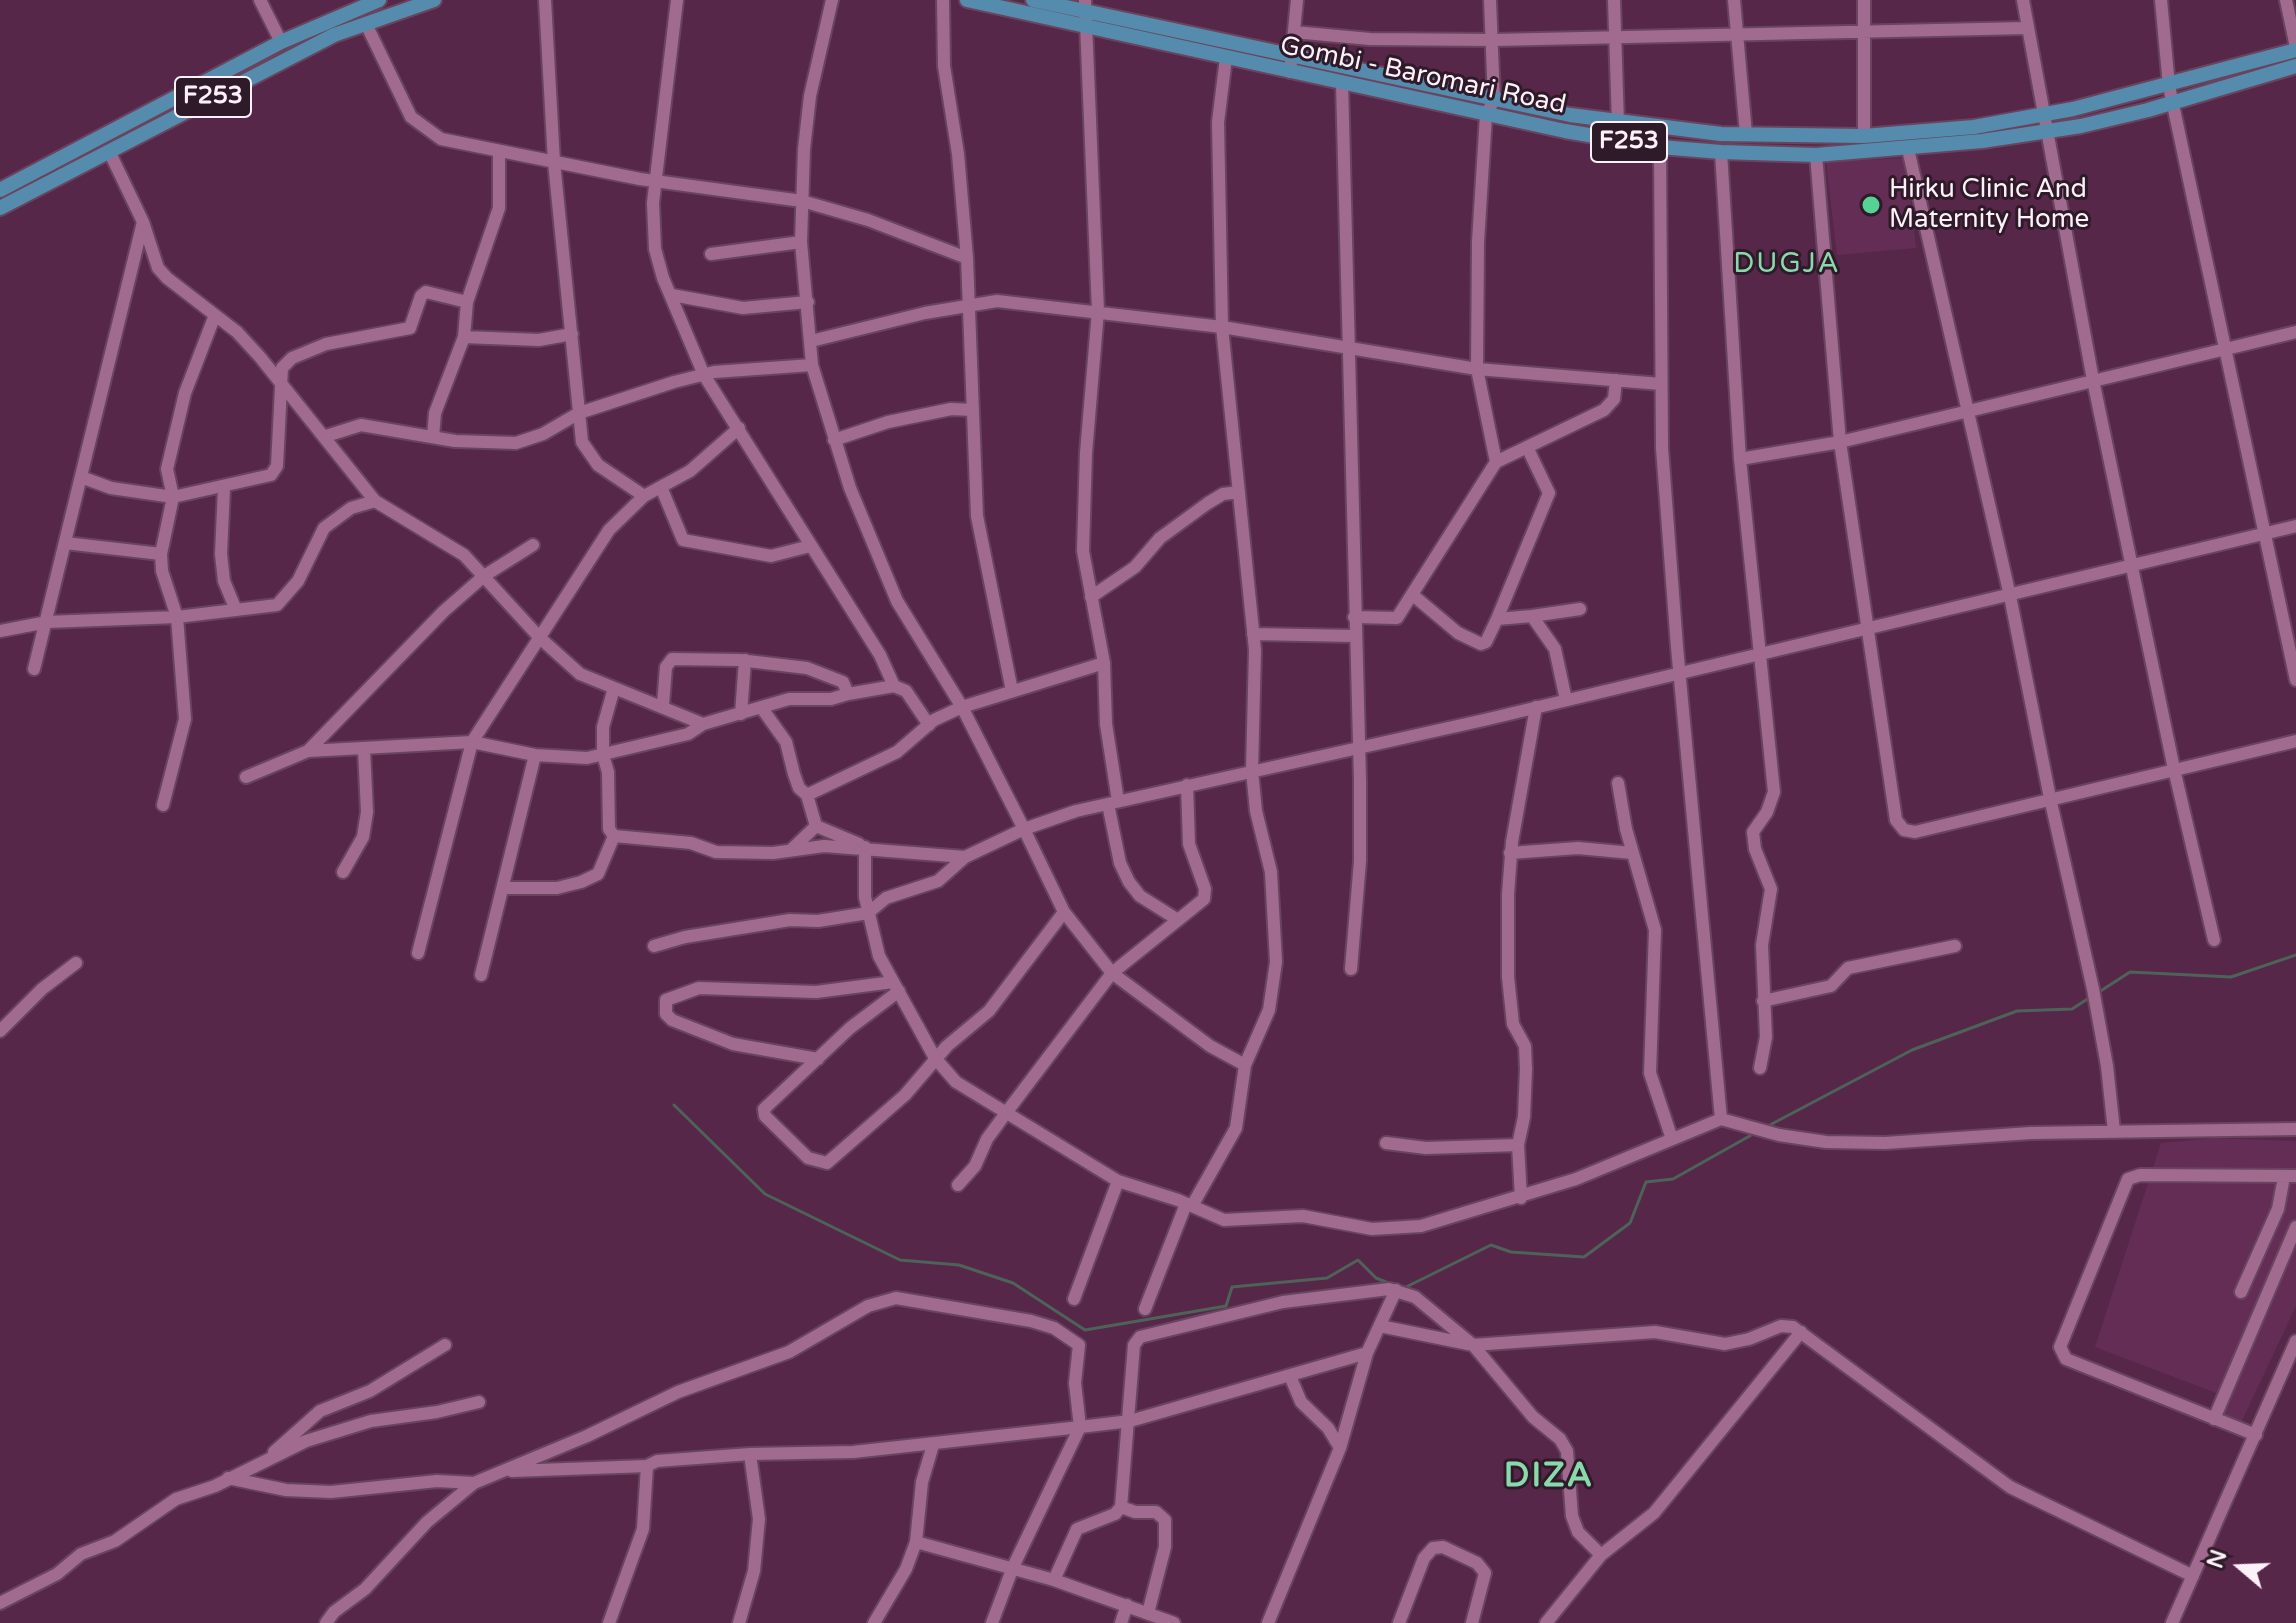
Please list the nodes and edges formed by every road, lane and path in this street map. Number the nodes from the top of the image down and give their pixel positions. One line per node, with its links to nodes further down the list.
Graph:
1 (260, 0): 26 (street)
2 (379, 0): 26 (main road, F253)
3 (434, 0): 19 (main road, F253)
4 (545, 0): 48 (street)
5 (677, 0): 49 (street)
6 (832, 0): 51 (street)
7 (943, 0): 56 (street)
8 (967, 0): 18 (main road, Gombi - Baromari Road / F253)
9 (1033, 0): 18 (main road, Gombi - Baromari Road / F253)
10 (1297, 0): 21 (street)
11 (1490, 0): 25 (street)
12 (1614, 0): 23 (street)
13 (1734, 0): 24 (street)
14 (1864, 0): 22 (street)
15 (2023, 0): 20 (street)
16 (2161, 0): 33 (street)
17 (2286, 0): 27 (street)
18 (1087, 12): 28 (main road, Gombi - Baromari Road / F253); 29 (main road, Gombi - Baromari Road / F253); 61 (street)
19 (366, 24): 44 (main road, F253); 45 (street)
20 (2026, 28): 22 (street); 37 (street)
21 (1294, 32): 25 (street); 28 (street)
22 (1865, 34): 24 (street); 41 (street)
23 (1616, 37): 24 (street); 25 (street); 38 (street)
24 (1735, 37): 40 (street)
25 (1494, 40): 34 (street)
26 (281, 42): 50 (main road, F253)
27 (2296, 48): 33 (main road, Gombi - Baromari Road / F253)
28 (1292, 55): 31 (street); 34 (main road, Gombi - Baromari Road / F253)
29 (1226, 58): 31 (main road, Gombi - Baromari Road / F253); 63 (street)
30 (2296, 66): 35 (main road, Gombi - Baromari Road / F253)
31 (1290, 72): 32 (main road, Gombi - Baromari Road / F253)
32 (1342, 83): 36 (main road, Gombi - Baromari Road / F253); 68 (street)
33 (2169, 86): 35 (street); 37 (main road, Gombi - Baromari Road / F253)
34 (1494, 100): 36 (street); 38 (main road, Gombi - Baromari Road / F253)
35 (2173, 103): 39 (main road, Gombi - Baromari Road / F253); 69 (street)
36 (1486, 115): 42 (main road, Gombi - Baromari Road / F253); 71 (street)
37 (2044, 115): 39 (street); 41 (main road, Gombi - Baromari Road / F253)
38 (1618, 124): 40 (main road, Gombi - Baromari Road / F253)
39 (2045, 130): 43 (main road, Gombi - Baromari Road / F253); 74 (street)
40 (1746, 134): 41 (main road, Gombi - Baromari Road / F253)
41 (1864, 136)
42 (1660, 147): 46 (main road, Gombi - Baromari Road / F253); 75 (street)
43 (1908, 149): 47 (main road, Gombi - Baromari Road / F253); 77 (street)
44 (109, 151): 52 (main road, F253); 53 (street)
45 (499, 152): 48 (street); 58 (street)
46 (1721, 152): 47 (main road, Gombi - Baromari Road / F253); 86 (street)
47 (1816, 155): 84 (street)
48 (554, 162): 49 (street); 65 (street)
49 (657, 180): 51 (street); 57 (street)
50 (0, 190)
51 (802, 201): 54 (street); 56 (street)
52 (0, 208)
53 (143, 222): 62 (street); 88 (street)
54 (801, 242): 55 (street); 59 (street)
55 (711, 254)
56 (967, 258): 60 (street)
57 (672, 295): 59 (street); 72 (street)
58 (467, 302): 66 (street); 76 (street)
59 (808, 302): 67 (street)
60 (969, 305): 61 (street); 67 (street); 78 (street)
61 (1098, 311): 63 (street); 105 (street)
62 (215, 315): 76 (street); 93 (street)
63 (1222, 327): 68 (street); 91 (street)
64 (2296, 332): 69 (street)
65 (572, 334): 66 (street); 79 (street)
66 (464, 337): 82 (street)
67 (811, 341): 70 (street)
68 (1350, 346): 71 (street); 110 (street)
69 (2225, 348): 74 (street); 96 (street)
70 (812, 365): 72 (street); 83 (street)
71 (1477, 369): 73 (street); 87 (street)
72 (704, 375): 79 (street); 80 (street)
73 (1616, 380): 75 (street); 85 (street)
74 (2093, 380): 77 (street); 101 (street)
75 (1661, 384): 122 (street)
76 (280, 386): 81 (street); 90 (street)
77 (1968, 409): 84 (street); 104 (street)
78 (973, 410): 83 (street); 126 (street)
79 (580, 412): 82 (street); 92 (street)
80 (739, 428): 89 (street); 99 (street)
81 (326, 436): 82 (street); 94 (street)
82 (433, 437)
83 (834, 440): 131 (street)
84 (1840, 442): 86 (street); 114 (street)
85 (1527, 447): 87 (street); 111 (street)
86 (1740, 459): 118 (street)
87 (1496, 462): 103 (street)
88 (81, 477): 93 (street); 97 (street)
89 (661, 487): 92 (street); 99 (street)
90 (224, 488): 93 (street); 107 (street)
91 (1239, 492): 105 (street); 115 (street)
92 (644, 496): 117 (street)
93 (173, 497): 100 (street)
94 (375, 501): 102 (street); 107 (street)
95 (2296, 526): 96 (street)
96 (2262, 534): 101 (street); 123 (street)
97 (65, 543): 100 (street); 112 (street)
98 (533, 545): 102 (street)
99 (810, 546): 124 (street)
100 (161, 554): 109 (street)
101 (2133, 567): 104 (street); 143 (street)
102 (484, 576): 117 (street); 140 (street)
103 (1414, 596): 110 (street); 111 (street)
104 (2010, 596): 114 (street); 149 (street)
105 (1091, 597): 120 (street)
106 (1580, 609): 108 (street)
107 (236, 610): 109 (street)
108 (1532, 616): 111 (street); 128 (street)
109 (177, 617): 112 (street); 151 (street)
110 (1354, 617): 116 (street)
111 (1497, 619)
112 (47, 622): 113 (street); 121 (street)
113 (0, 631)
114 (1865, 631): 118 (street); 149 (street)
115 (1253, 634): 116 (street); 144 (street)
116 (1355, 636): 138 (street)
117 (540, 638): 125 (street); 137 (street)
118 (1759, 654): 122 (street); 174 (street)
119 (745, 660): 127 (street); 129 (street); 133 (street)
120 (1104, 663): 126 (street); 150 (street)
121 (34, 669)
122 (1680, 673): 128 (street); 181 (street)
123 (2296, 680)
124 (894, 686): 127 (street); 135 (street)
125 (614, 688): 129 (street); 142 (street)
126 (1012, 691): 131 (street)
127 (848, 694): 130 (street)
128 (1566, 700): 132 (street)
129 (663, 705): 134 (street)
130 (761, 707): 133 (street); 148 (street)
131 (962, 707): 135 (street); 153 (street)
132 (1536, 707): 138 (street); 157 (street)
133 (741, 714): 134 (street)
134 (703, 724): 142 (street)
135 (929, 725): 148 (street)
136 (2296, 741): 143 (street)
137 (472, 742): 139 (street); 141 (street); 168 (street)
138 (1357, 747): 144 (street); 170 (street)
139 (364, 749): 140 (street); 160 (street)
140 (308, 751): 145 (street)
141 (535, 755): 142 (street); 161 (street)
142 (603, 755): 154 (street)
143 (2174, 769): 149 (street); 165 (street)
144 (1252, 771): 147 (street); 178 (street)
145 (246, 777)
146 (1618, 783): 158 (street)
147 (1187, 785): 150 (street); 164 (street)
148 (807, 795): 152 (street)
149 (2050, 798): 183 (street)
150 (1113, 802): 153 (street); 164 (street)
151 (163, 805)
152 (816, 826): 155 (street); 156 (street)
153 (1024, 829): 159 (street); 162 (street)
154 (614, 836): 156 (street); 161 (street)
155 (865, 847): 156 (street); 159 (street); 163 (street)
156 (792, 849)
157 (1510, 853): 158 (street); 186 (street)
158 (1632, 853): 184 (street)
159 (965, 857): 163 (street)
160 (343, 872)
161 (503, 888): 172 (street)
162 (1064, 912): 171 (street); 176 (street)
163 (868, 913): 166 (street); 173 (street)
164 (1178, 920): 171 (street)
165 (2214, 940)
166 (654, 946)
167 (1955, 946): 174 (street)
168 (418, 953)
169 (76, 963): 175 (street)
170 (1351, 969)
171 (1112, 973): 178 (street); 180 (street)
172 (481, 975)
173 (896, 986): 176 (street); 177 (street); 177 (street)
174 (1763, 1001): 179 (street)
175 (0, 1031)
176 (935, 1058): 177 (street); 180 (street)
177 (818, 1059)
178 (1245, 1065): 191 (street)
179 (1760, 1068)
180 (1006, 1113): 188 (street); 189 (street)
181 (1721, 1119): 183 (street); 184 (street)
182 (2296, 1129): 183 (street)
183 (2114, 1131)
184 (1672, 1139): 190 (street)
185 (1386, 1143): 186 (street)
186 (1518, 1145): 190 (street)
187 (2290, 1176): 194 (street); 205 (street)
188 (1118, 1181): 191 (street); 195 (street)
189 (958, 1185)
190 (1521, 1198): 191 (street)
191 (1189, 1205): 196 (street)
192 (2296, 1227): 205 (street)
193 (1396, 1290): 197 (street); 201 (street); 206 (street)
194 (2241, 1292)
195 (1074, 1299)
196 (1145, 1309)
197 (1380, 1326): 201 (street); 202 (street)
198 (1801, 1332): 201 (street); 219 (street); 221 (street)
199 (2296, 1343): 208 (street)
200 (445, 1345): 212 (street)
201 (1473, 1345): 219 (street)
202 (1367, 1353): 203 (street); 210 (street)
203 (1290, 1376): 206 (street); 210 (street)
204 (479, 1402): 212 (street)
205 (2214, 1419): 208 (street)
206 (1130, 1421): 207 (street); 217 (street)
207 (1080, 1427): 209 (street); 214 (street); 220 (street)
208 (2256, 1435): 221 (street)
209 (933, 1445): 211 (street); 218 (street)
210 (1340, 1448): 233 (street)
211 (750, 1454): 213 (street); 228 (street)
212 (268, 1459): 215 (street)
213 (647, 1466): 214 (street); 227 (street)
214 (509, 1470): 216 (street)
215 (227, 1478): 216 (street); 223 (street)
216 (474, 1483): 226 (street)
217 (1121, 1507): 222 (street); 225 (street)
218 (916, 1542): 220 (street); 229 (street)
219 (1601, 1555): 236 (street)
220 (1013, 1567): 222 (street); 230 (street)
221 (2193, 1576): 237 (street)
222 (1054, 1580): 224 (street)
223 (0, 1603)
224 (1127, 1605): 225 (street); 231 (street)
225 (1148, 1613): 232 (street)
226 (326, 1623)
227 (609, 1623)
228 (739, 1623)
229 (874, 1623)
230 (992, 1623)
231 (1121, 1623)
232 (1174, 1623)
233 (1268, 1623)
234 (1399, 1623): 235 (street)
235 (1472, 1623)
236 (1546, 1623)
237 (2172, 1623)

